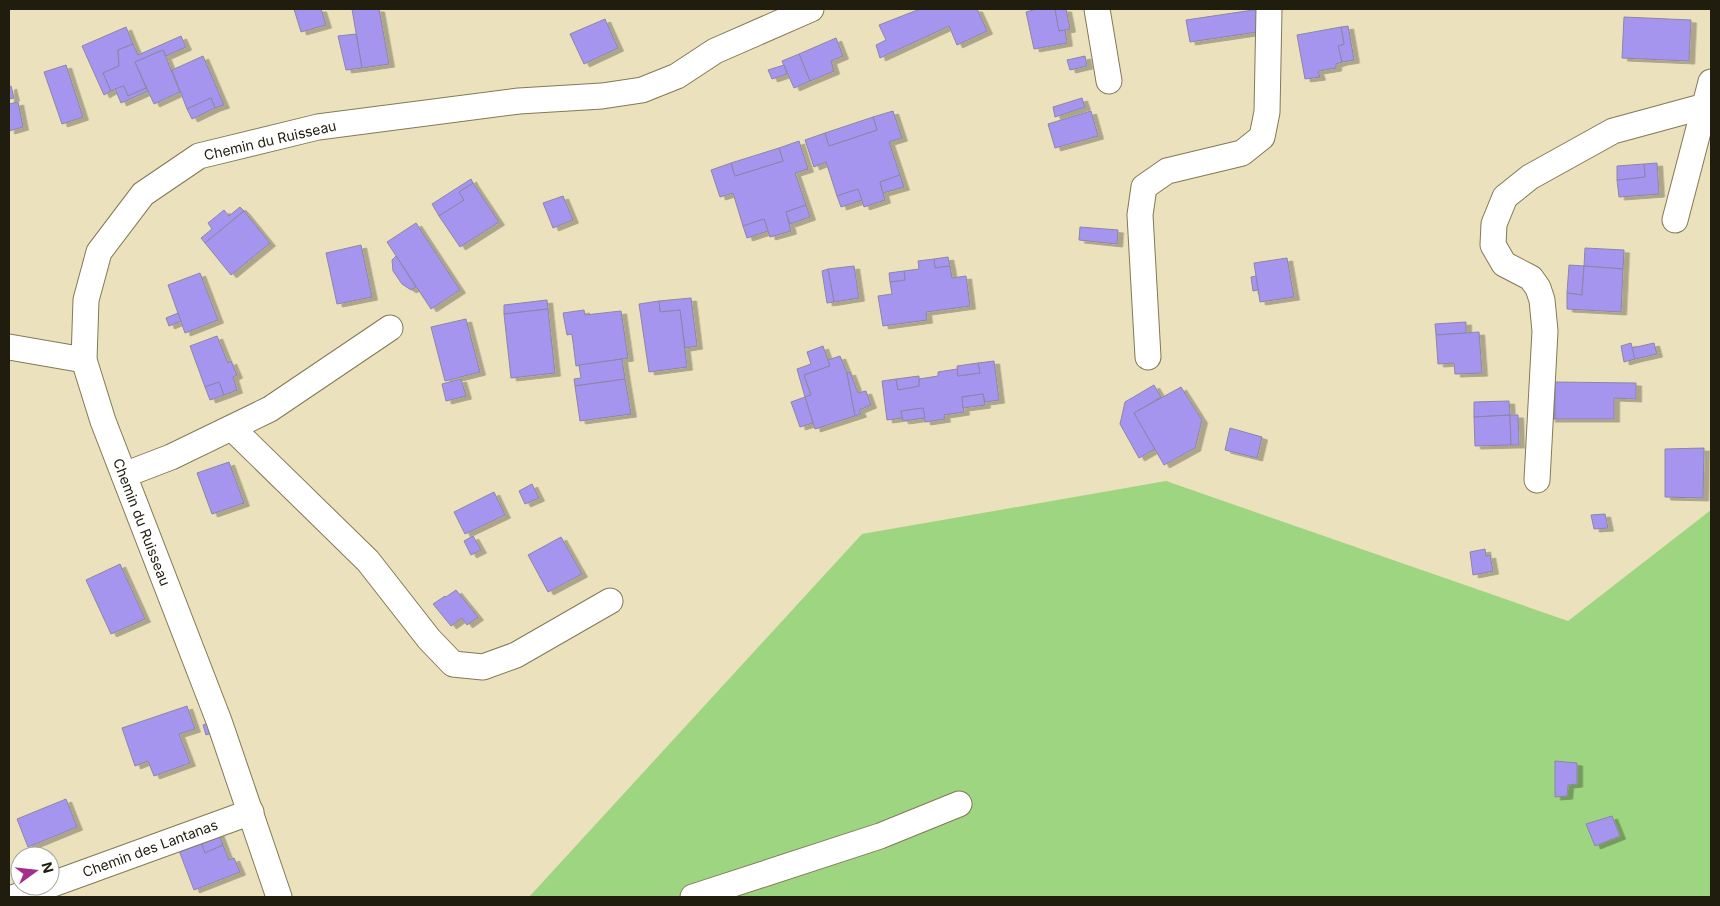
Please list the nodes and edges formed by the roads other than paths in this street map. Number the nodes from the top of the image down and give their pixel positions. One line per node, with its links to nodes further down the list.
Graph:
1 (811, 9): 12 (street, Chemin du Ruisseau)
2 (1097, 9): 4 (street)
3 (1269, 9): 11 (street)
4 (1109, 81)
5 (1711, 82): 6 (street)
6 (1705, 106): 7 (street); 15 (street)
7 (1703, 142): 8 (street)
8 (1675, 220)
9 (390, 328): 13 (street)
10 (9, 347): 12 (street)
11 (1148, 357)
12 (84, 360): 14 (street, Chemin du Ruisseau)
13 (232, 428): 14 (street); 16 (street)
14 (124, 474): 18 (street, Chemin du Ruisseau)
15 (1537, 480)
16 (610, 602)
17 (959, 804): 21 (street)
18 (251, 812): 19 (street, Chemin des Lantanas); 20 (street, Chemin du Ruisseau)
19 (60, 881)
20 (279, 897)
21 (693, 897)

